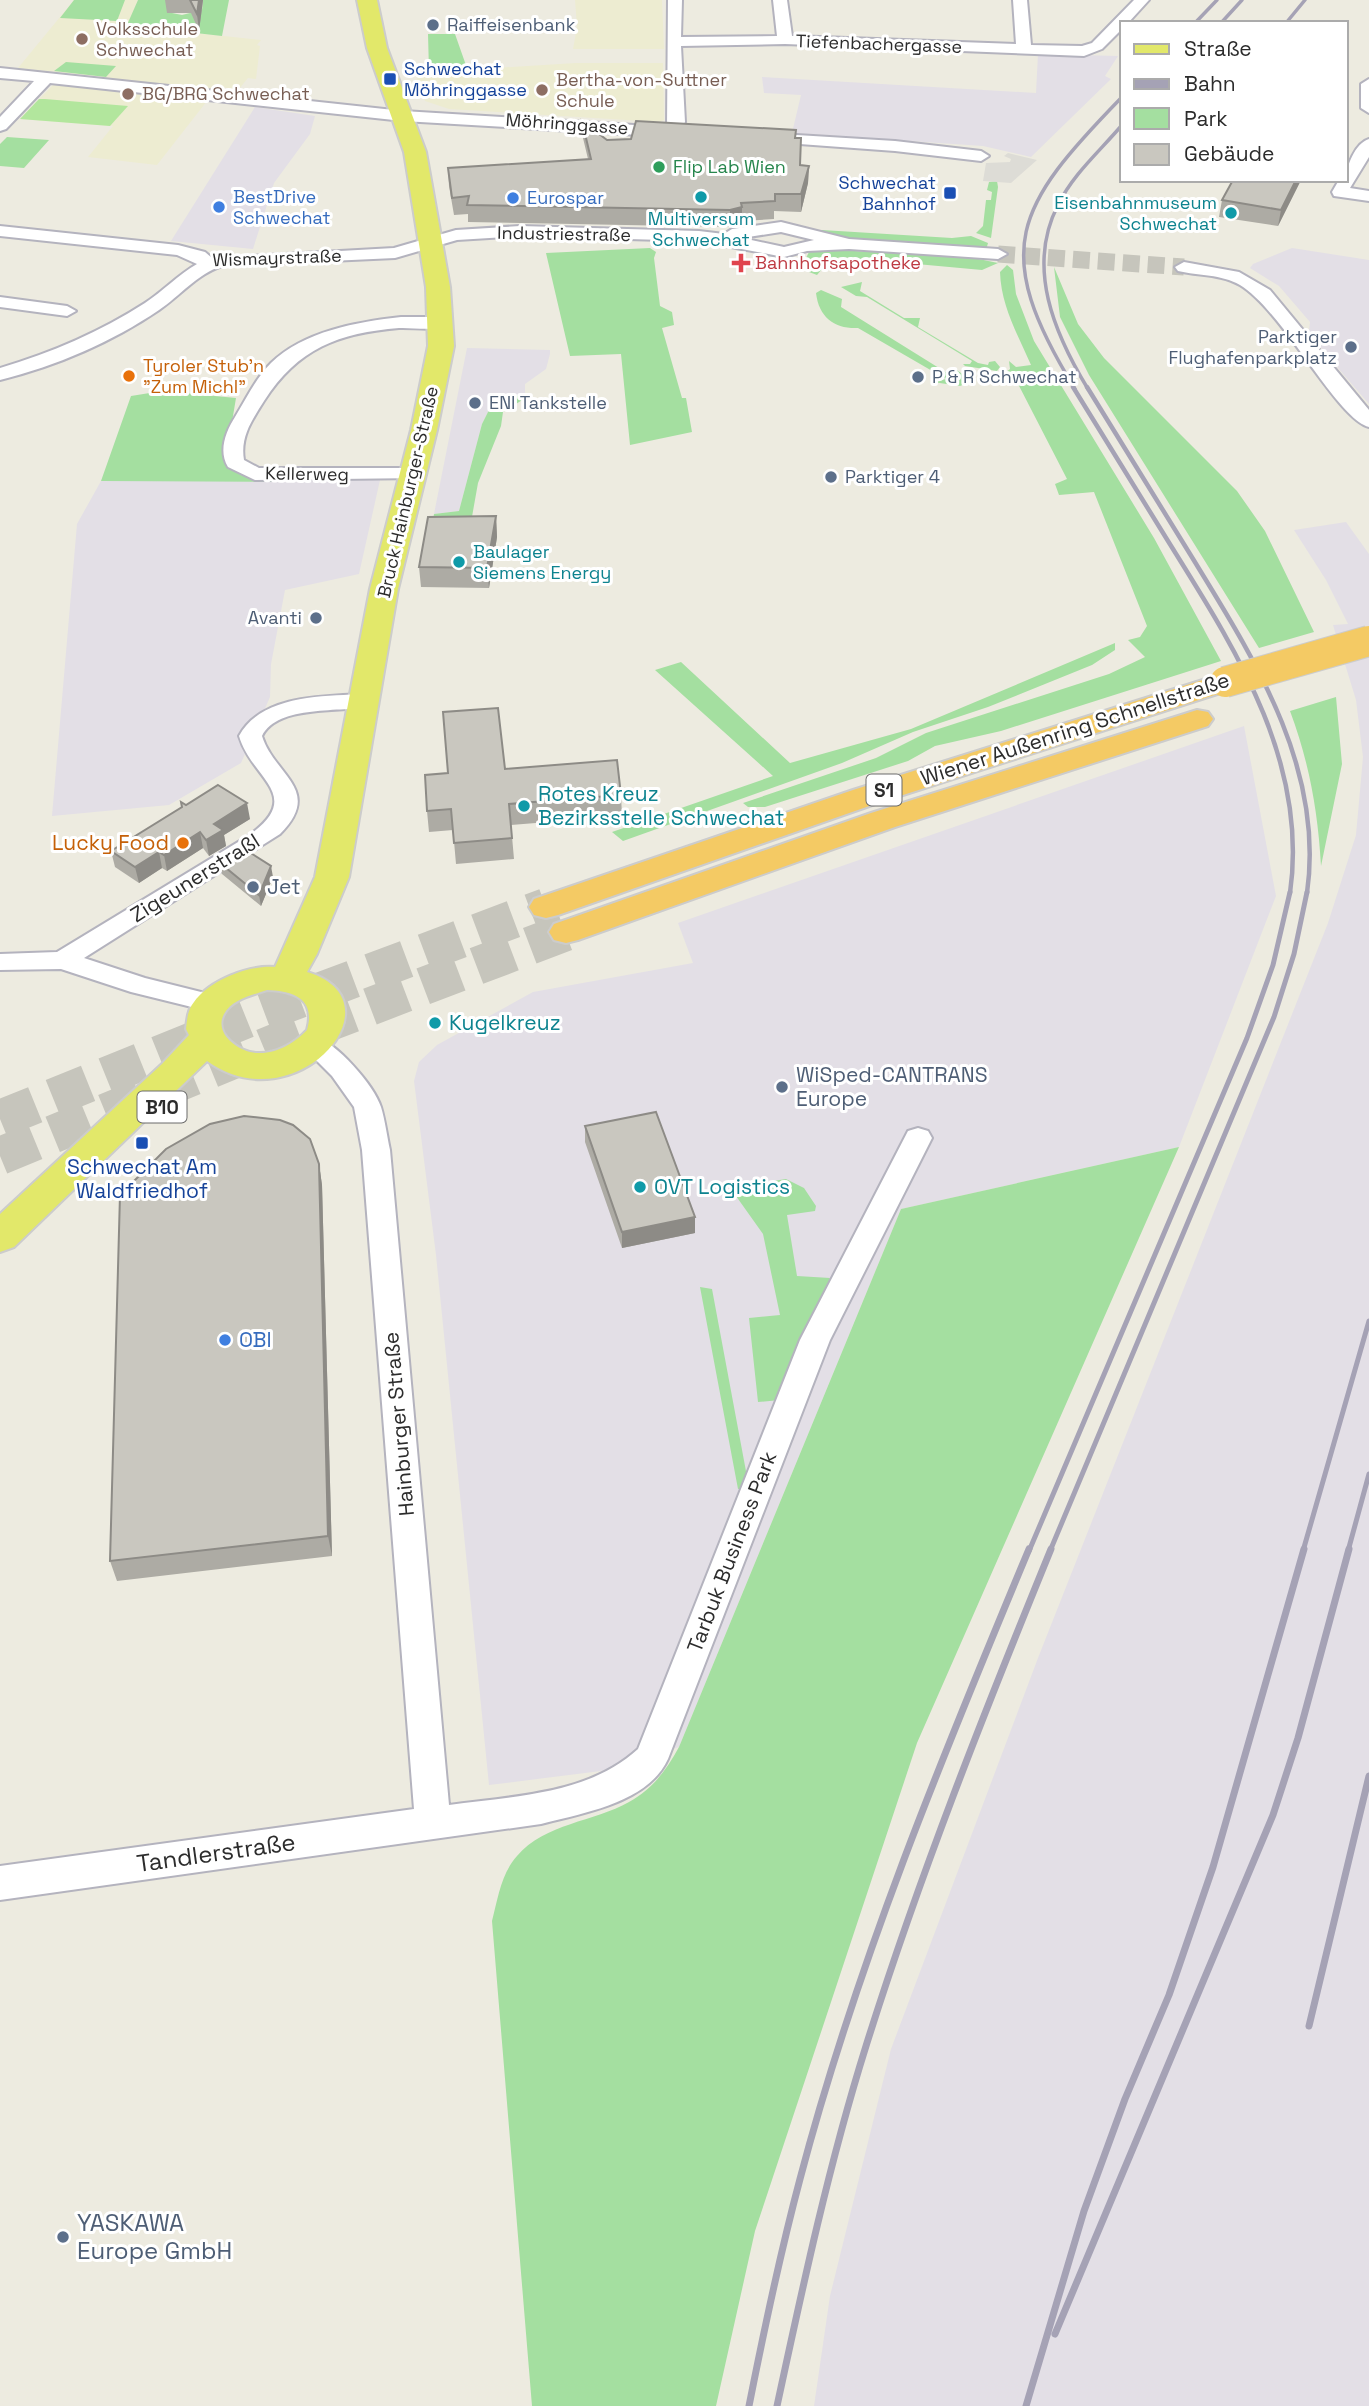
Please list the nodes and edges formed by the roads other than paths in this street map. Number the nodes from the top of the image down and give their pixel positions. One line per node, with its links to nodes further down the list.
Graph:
1 (367, 0): 15 (main road, Bruck Hainburger-Straße)
2 (675, 0): 9 (street)
3 (780, 0): 8 (street)
4 (1020, 0): 10 (street)
5 (1142, 0): 6 (street, Tiefenbachergasse)
6 (1121, 21)
7 (1120, 22): 10 (street, Tiefenbachergasse)
8 (785, 40): 9 (street, Tiefenbachergasse); 10 (street, Tiefenbachergasse)
9 (673, 42): 15 (street, Möhringgasse)
10 (1024, 49)
11 (0, 73): 12 (street, Möhringgasse)
12 (46, 78): 15 (street, Möhringgasse); 16 (street)
13 (1368, 88): 14 (street)
14 (1369, 108)
15 (403, 116): 26 (main road, Bruck Hainburger-Straße)
16 (0, 126)
17 (742, 136): 19 (street)
18 (1369, 144): 20 (street)
19 (981, 156)
20 (1348, 179)
21 (1346, 182): 22 (street)
22 (1369, 196)
23 (0, 231): 28 (street, Wismayrstraße)
24 (762, 238): 25 (street, Industriestraße); 25 (street, Industriestraße); 26 (street, Industriestraße)
25 (808, 241): 27 (street, Industriestraße)
26 (431, 244): 28 (street, Wismayrstraße); 32 (main road, Bruck Hainburger-Straße)
27 (998, 254)
28 (207, 263): 33 (street)
29 (1184, 267): 34 (street)
30 (0, 303): 31 (street)
31 (67, 310)
32 (442, 323): 35 (main road, Bruck Hainburger-Straße); 35 (street, Kellerweg)
33 (0, 374)
34 (1369, 421)
35 (413, 474): 39 (main road, Bruck Hainburger-Straße)
36 (1369, 640): 38 (highway, Wiener Außenring Schnellstraße / S1, bridge)
37 (1369, 667): 38 (highway, Wiener Außenring Schnellstraße / S1)
38 (1229, 694): 40 (highway, Wiener Außenring Schnellstraße / S1); 41 (highway, Wiener Außenring Schnellstraße / S1)
39 (364, 701): 42 (street, Zigeunerstraßl); 44 (main road, Bruck Hainburger-Straße)
40 (546, 907)
41 (565, 932)
42 (62, 960): 43 (street, Zigeunerstraßl); 45 (street, Zigeunerstraßl)
43 (0, 962)
44 (285, 979): 45 (main road); 47 (main road)
45 (212, 1003): 46 (main road)
46 (205, 1040): 48 (main road); 50 (main road, B10)
47 (314, 1045): 48 (main road); 52 (street, Hainburger Straße)
48 (235, 1062): 50 (main road, B10)
49 (918, 1138): 52 (street, Tarbuk Business Park)
50 (89, 1153): 51 (main road, B10)
51 (0, 1237)
52 (433, 1823): 53 (street, Tandlerstraße)
53 (0, 1883)

